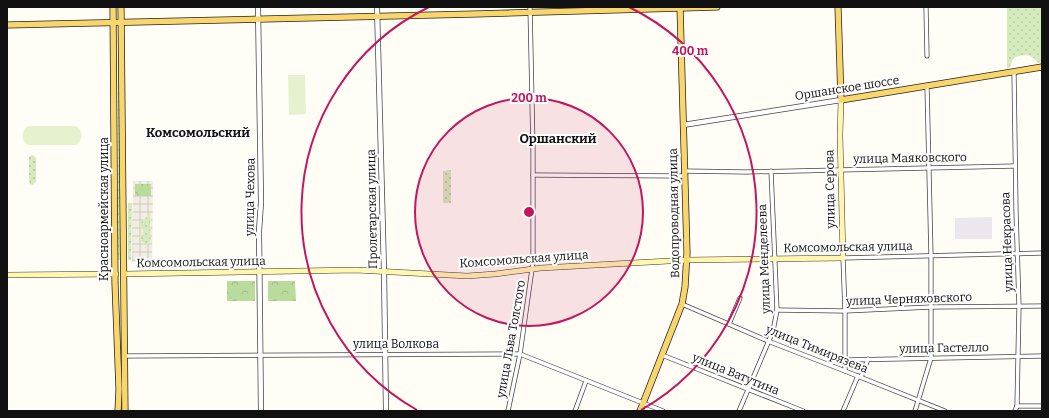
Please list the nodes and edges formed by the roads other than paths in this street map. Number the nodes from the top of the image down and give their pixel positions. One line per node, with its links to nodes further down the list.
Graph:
1 (113, 7): 12 (main road, Красноармейская улица)
2 (121, 7): 13 (main road, Красноармейская улица)
3 (258, 7): 11 (street, улица Чехова)
4 (378, 7): 10 (street, Пролетарская улица)
5 (717, 7): 8 (main road)
6 (838, 7): 19 (main road, улица Серова)
7 (926, 7): 15 (street)
8 (680, 8): 9 (main road); 20 (main road, Водопроводная улица)
9 (530, 10): 10 (main road); 26 (street, улица Льва Толстого)
10 (378, 16): 11 (main road); 34 (street, Пролетарская улица)
11 (258, 20): 13 (main road); 35 (street, улица Чехова)
12 (114, 22): 13 (main road); 14 (main road); 36 (main road, Красноармейская улица)
13 (122, 22): 37 (main road, Красноармейская улица)
14 (7, 25)
15 (927, 56)
16 (1039, 68): 17 (main road, Оршанское шоссе)
17 (1014, 72): 18 (main road, Оршанское шоссе); 21 (street, улица Некрасова)
18 (927, 86): 19 (main road, Оршанское шоссе); 22 (street)
19 (841, 100): 20 (street, Оршанское шоссе); 23 (main road, улица Серова)
20 (683, 125): 25 (main road, Водопроводная улица)
21 (1015, 166): 22 (street, улица Маяковского); 28 (street, улица Некрасова)
22 (928, 169): 23 (street, улица Маяковского); 29 (street)
23 (841, 170): 24 (street, улица Маяковского); 30 (main road, улица Серова)
24 (771, 171): 25 (street, улица Маяковского); 32 (street, улица Менделеева)
25 (684, 173): 26 (street, улица Маяковского); 31 (main road, Водопроводная улица)
26 (533, 175): 33 (street, улица Льва Толстого)
27 (1042, 253): 28 (street, Комсомольская улица)
28 (1016, 254): 29 (street, Комсомольская улица); 41 (street, улица Некрасова)
29 (931, 256): 30 (street, Комсомольская улица); 43 (street)
30 (843, 258): 32 (main road, Комсомольская улица); 45 (street, улица Серова)
31 (687, 260): 32 (main road, Комсомольская улица); 33 (main road, Комсомольская улица); 40 (main road, Водопроводная улица)
32 (774, 260): 44 (street, улица Менделеева)
33 (532, 269): 34 (main road, Комсомольская улица); 48 (street, улица Льва Толстого)
34 (384, 271): 35 (main road, Комсомольская улица); 49 (street, Пролетарская улица)
35 (259, 272): 37 (main road, Комсомольская улица); 52 (street, улица Чехова)
36 (116, 274): 37 (main road, Комсомольская улица); 38 (main road, Комсомольская улица); 51 (main road, Красноармейская улица)
37 (124, 274): 51 (main road, Красноармейская улица)
38 (7, 276)
39 (740, 298): 46 (street)
40 (682, 304): 46 (street, улица Тимирязева); 50 (main road, Водопроводная улица)
41 (1019, 306): 42 (street, улица Черняховского); 43 (street, улица Черняховского); 54 (street, улица Некрасова)
42 (1042, 306)
43 (931, 307): 45 (street, улица Черняховского); 55 (street)
44 (777, 310): 45 (street, улица Черняховского); 47 (street, улица Менделеева)
45 (845, 311): 57 (street, улица Серова)
46 (729, 324): 47 (street, улица Тимирязева)
47 (768, 341): 58 (street, улица Тимирязева); 61 (street, улица Менделеева)
48 (520, 354): 49 (street, улица Волкова); 60 (street, улица Волкова); 70 (street, улица Льва Толстого)
49 (384, 355): 52 (street, улица Волкова); 69 (street, Пролетарская улица)
50 (662, 355): 61 (street, улица Ватутина); 63 (main road, Водопроводная улица)
51 (121, 356): 52 (street, улица Волкова); 66 (main road, Красноармейская улица); 67 (main road, Красноармейская улица)
52 (260, 356): 68 (street, улица Чехова)
53 (1042, 356): 54 (street, улица Гастелло)
54 (1018, 357): 55 (street, улица Гастелло); 64 (street, улица Некрасова)
55 (931, 358): 56 (street, улица Гастелло); 62 (street)
56 (868, 359): 57 (street, улица Гастелло); 59 (street)
57 (846, 360): 58 (street, улица Серова)
58 (845, 371): 59 (street, улица Тимирязева)
59 (859, 377): 62 (street, улица Тимирязева); 76 (street)
60 (586, 381): 63 (street, улица Волкова); 71 (street)
61 (748, 389): 74 (street, улица Менделеева); 75 (street, улица Ватутина)
62 (919, 401): 77 (street); 78 (street, улица Тимирязева)
63 (643, 403): 72 (main road, Водопроводная улица); 73 (street, улица Волкова)
64 (1017, 406): 65 (street); 79 (street, улица Некрасова)
65 (1042, 406)
66 (118, 411)
67 (125, 411)
68 (261, 411)
69 (386, 411)
70 (508, 411)
71 (575, 411)
72 (640, 411)
73 (663, 411)
74 (739, 411)
75 (803, 411)
76 (843, 411)
77 (916, 411)
78 (945, 411)
79 (1015, 411)

